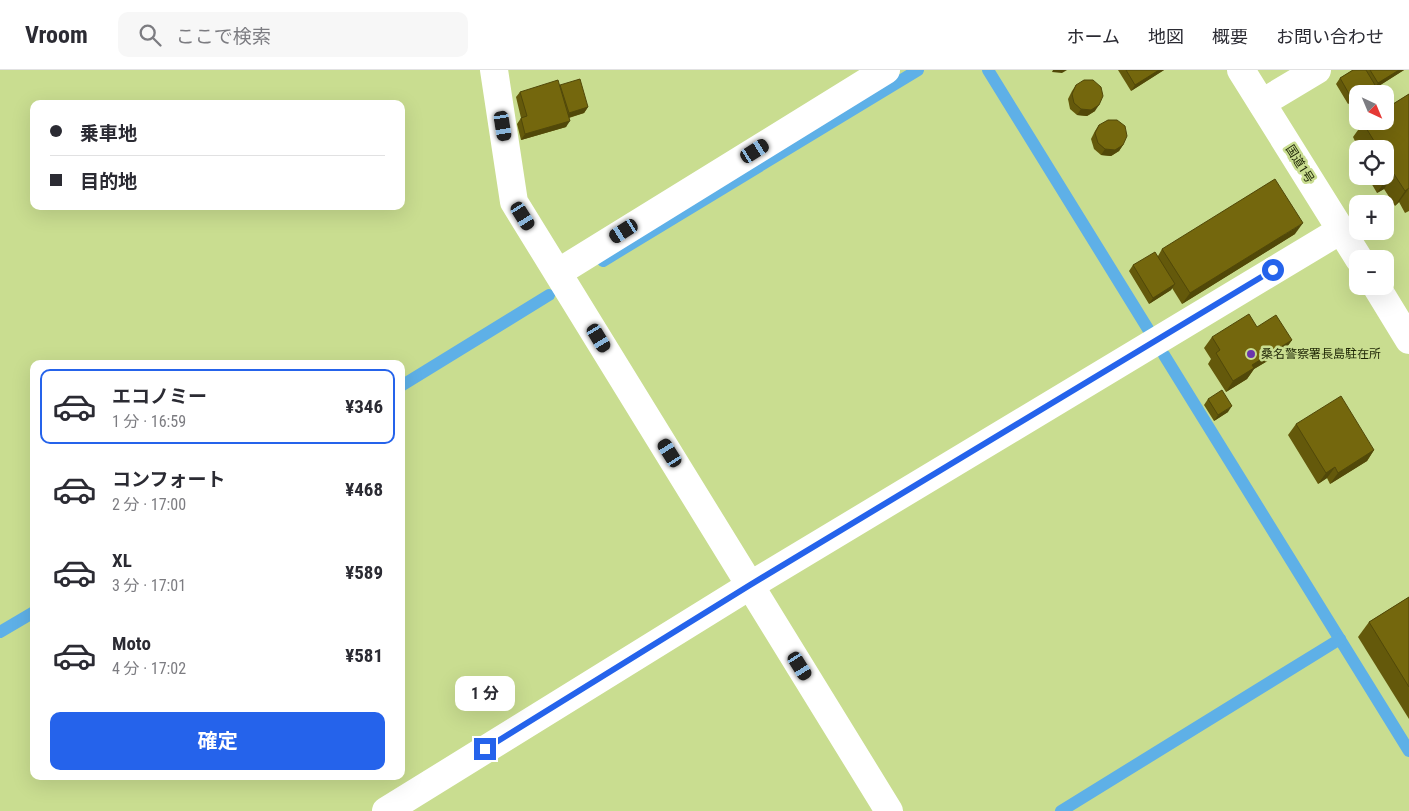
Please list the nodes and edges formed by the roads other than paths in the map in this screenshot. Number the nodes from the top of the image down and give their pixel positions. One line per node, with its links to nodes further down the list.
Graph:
1 (494, 70): 8 (main road)
2 (886, 70): 8 (main road)
3 (1241, 70): 5 (main road, 国道1号)
4 (1317, 70): 5 (main road)
5 (1262, 103): 6 (main road, 国道1号)
6 (1341, 230): 7 (main road, 国道1号); 11 (main road)
7 (1353, 250)
8 (559, 272): 11 (main road)
9 (1382, 295): 10 (main road)
10 (1409, 340)
11 (750, 585): 12 (main road); 13 (main road)
12 (386, 811)
13 (890, 811)

